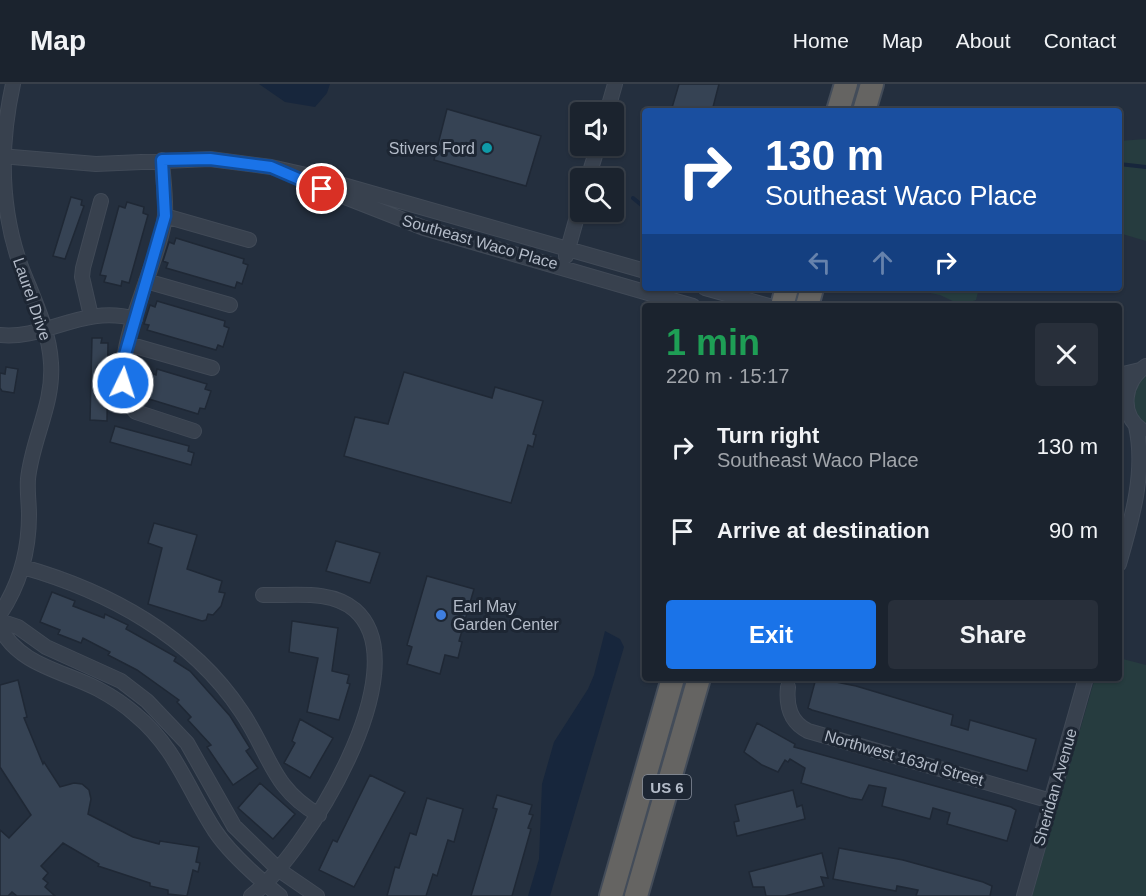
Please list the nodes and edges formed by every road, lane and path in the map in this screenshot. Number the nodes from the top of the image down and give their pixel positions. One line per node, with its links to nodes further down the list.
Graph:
1 (13, 84): 10 (street, Laurel Drive)
2 (615, 84): 6 (street)
3 (846, 84): 7 (highway)
4 (863, 84): 8 (highway)
5 (872, 84): 9 (highway)
6 (610, 102)
7 (839, 108)
8 (856, 108)
9 (865, 108)
10 (2, 157): 11 (street, Southeast Waco Place); 29 (street, Laurel Drive)
11 (162, 160): 12 (street, Southeast Waco Place); 14 (street)
12 (271, 167): 17 (street, Southeast Waco Place); 18 (street, Southeast Waco Place)
13 (101, 201): 27 (street)
14 (165, 216): 16 (street); 20 (street)
15 (576, 222): 17 (street)
16 (249, 240)
17 (568, 250): 18 (street); 19 (street, Southeast Waco Place)
18 (563, 267): 21 (street, Southeast Waco Place)
19 (642, 270)
20 (146, 281): 26 (street); 28 (street)
21 (642, 291)
22 (643, 291): 24 (street, Southeast Waco Place)
23 (716, 291): 25 (street)
24 (683, 303)
25 (758, 303)
26 (230, 305)
27 (92, 316): 28 (street); 29 (street)
28 (135, 319): 31 (street)
29 (44, 328): 30 (street); 40 (street, Laurel Drive)
30 (0, 335)
31 (128, 344): 32 (street); 37 (street)
32 (212, 368)
33 (1143, 368): 34 (street); 36 (street)
34 (1122, 374)
35 (1122, 415): 36 (street)
36 (1138, 427): 38 (street)
37 (194, 430)
38 (1145, 474): 39 (street)
39 (1122, 554)
40 (23, 567): 42 (street, Laurel Drive); 50 (street)
41 (263, 595): 50 (street)
42 (0, 614)
43 (0, 621): 51 (street)
44 (0, 627): 52 (street)
45 (672, 681): 56 (highway, US 6)
46 (698, 681): 57 (highway, US 6)
47 (1085, 681): 49 (street, Sheridan Avenue)
48 (788, 687): 49 (street, Northwest 163rd Street)
49 (1051, 801): 58 (street, Sheridan Avenue)
50 (319, 815): 51 (street)
51 (279, 870): 52 (street); 55 (street)
52 (266, 883): 53 (street); 54 (street)
53 (251, 896)
54 (280, 896)
55 (317, 896)
56 (611, 896)
57 (636, 896)
58 (1024, 896)

